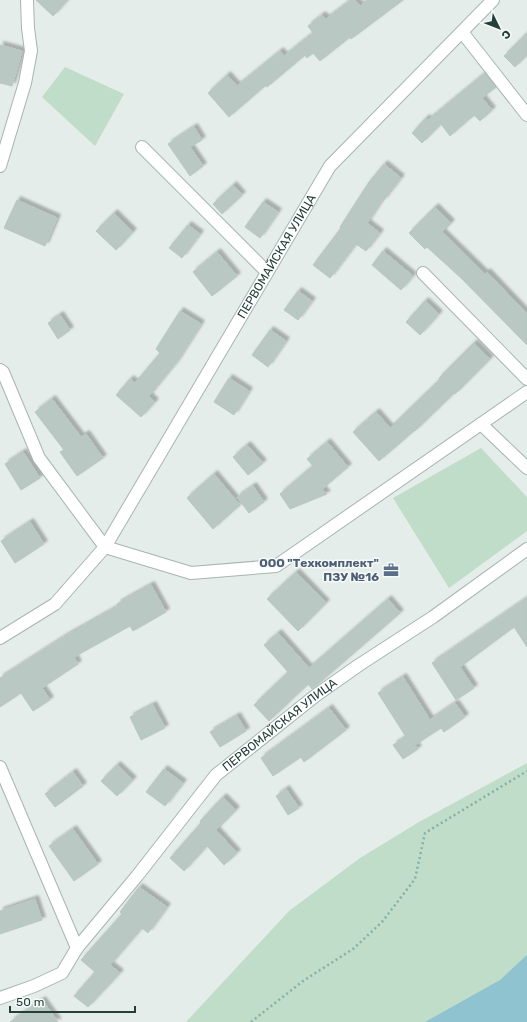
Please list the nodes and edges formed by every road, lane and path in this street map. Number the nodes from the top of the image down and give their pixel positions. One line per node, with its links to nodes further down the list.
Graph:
1 (27, 0): 6 (street)
2 (493, 0): 3 (street, ПЕРВОМАЙСКАЯ УЛИЦА)
3 (462, 32): 4 (street); 7 (street, ПЕРВОМАЙСКАЯ УЛИЦА)
4 (527, 115)
5 (142, 147): 7 (street)
6 (0, 166)
7 (267, 272): 14 (street, ПЕРВОМАЙСКАЯ УЛИЦА)
8 (423, 273): 10 (street)
9 (1, 368): 14 (street)
10 (527, 379)
11 (527, 392): 12 (street)
12 (481, 424): 13 (street); 14 (street)
13 (527, 468)
14 (105, 547): 16 (street, ПЕРВОМАЙСКАЯ УЛИЦА)
15 (527, 549): 19 (street, ПЕРВОМАЙСКАЯ УЛИЦА)
16 (0, 638)
17 (0, 767): 19 (street)
18 (527, 771): 21 (path)
19 (77, 948): 20 (street, ПЕРВОМАЙСКАЯ УЛИЦА)
20 (0, 998)
21 (251, 1022)

